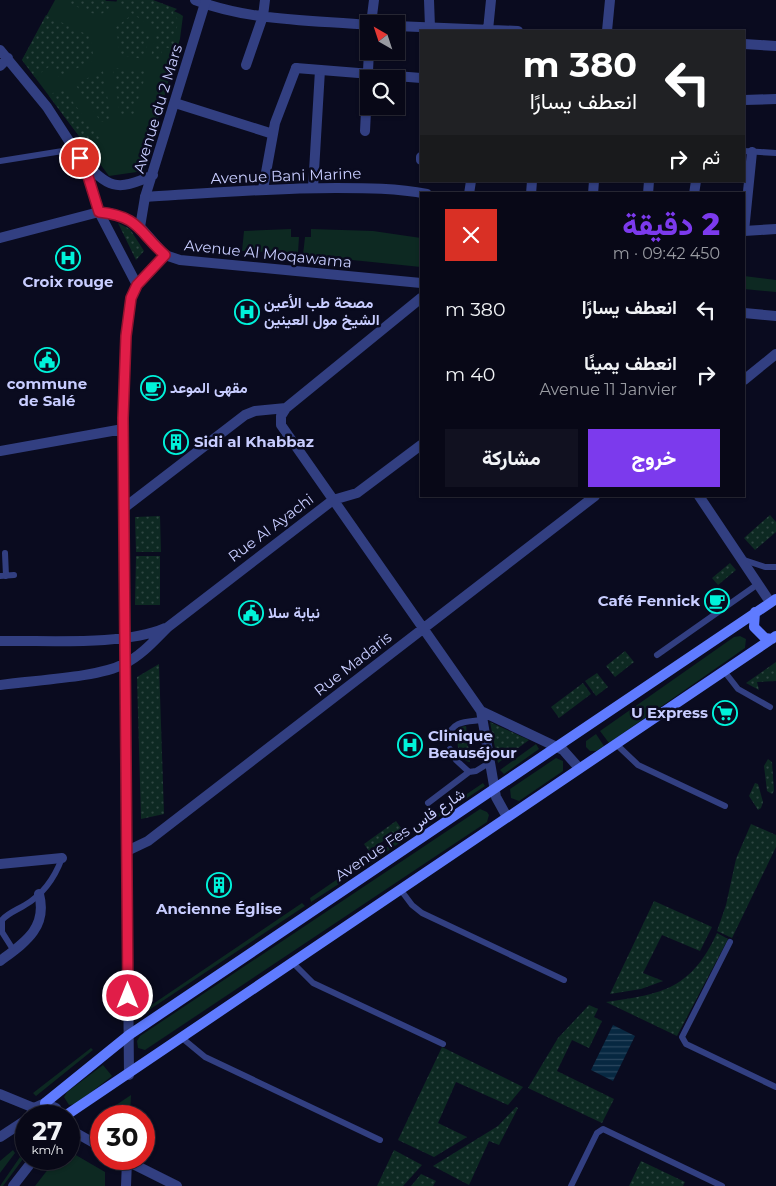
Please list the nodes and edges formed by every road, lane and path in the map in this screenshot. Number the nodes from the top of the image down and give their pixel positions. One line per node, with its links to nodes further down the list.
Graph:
1 (195, 0): 7 (street)
2 (266, 0): 9 (street)
3 (374, 0): 8 (street)
4 (429, 0): 12 (street)
5 (491, 0): 14 (street)
6 (610, 0): 15 (street)
7 (205, 2): 9 (street); 28 (street, Avenue du 2 Mars)
8 (372, 15)
9 (262, 16): 10 (street); 20 (street)
10 (360, 23)
11 (405, 26): 12 (street)
12 (430, 26): 13 (street)
13 (476, 30)
14 (487, 30)
15 (607, 30)
16 (745, 44): 17 (street)
17 (776, 46)
18 (0, 50): 19 (street)
19 (8, 58): 21 (street); 34 (street)
20 (246, 65)
21 (0, 66)
22 (320, 70): 23 (street); 31 (street); 37 (street)
23 (360, 72)
24 (405, 76): 25 (street)
25 (420, 78)
26 (776, 99): 27 (street)
27 (745, 100)
28 (175, 103): 31 (street); 36 (street, Avenue du 2 Mars)
29 (366, 115): 30 (street)
30 (365, 131)
31 (273, 134): 38 (street)
32 (748, 152): 33 (lane); 41 (street)
33 (776, 153)
34 (77, 154): 35 (lane); 36 (street); 42 (street)
35 (0, 161)
36 (153, 175): 40 (street, Avenue du 2 Mars)
37 (312, 188): 38 (street, Avenue Bani Marine); 39 (street, Avenue Bani Marine)
38 (263, 189): 40 (street, Avenue Bani Marine)
39 (420, 193)
40 (145, 197): 43 (street, Avenue du 2 Mars)
41 (745, 211)
42 (99, 212): 43 (street, Avenue Al Moqawama); 46 (street); 49 (street)
43 (140, 227): 47 (street, Avenue Al Moqawama)
44 (776, 229): 45 (street)
45 (745, 231)
46 (0, 238)
47 (165, 255): 48 (street, Avenue Al Moqawama); 49 (street)
48 (420, 283)
49 (137, 285): 56 (street)
50 (420, 299): 55 (street)
51 (745, 313): 52 (street)
52 (776, 316)
53 (776, 354): 54 (street)
54 (745, 379)
55 (286, 408): 61 (street); 62 (street)
56 (123, 429): 58 (street); 62 (street)
57 (420, 446): 61 (street, Rue Al Ayachi)
58 (0, 451)
59 (594, 497): 72 (street, Rue Madaris)
60 (700, 497): 64 (street)
61 (332, 500): 71 (street, Rue Al Ayachi); 72 (street)
62 (124, 508): 74 (street)
63 (4, 553): 67 (lane)
64 (741, 559): 65 (lane); 68 (street)
65 (776, 567)
66 (14, 575): 67 (lane)
67 (3, 576)
68 (758, 584): 69 (street); 76 (lane)
69 (773, 600): 70 (main road, Avenue Fes شارع فاس)
70 (755, 612): 73 (main road); 84 (main road, Avenue Fes شارع فاس)
71 (168, 627): 74 (street); 77 (street)
72 (423, 628): 81 (street); 93 (street, Rue Madaris)
73 (774, 637): 78 (main road)
74 (126, 638): 75 (street); 77 (street)
75 (0, 641)
76 (657, 655)
77 (126, 663): 79 (street); 93 (street)
78 (724, 671): 80 (lane); 83 (main road)
79 (0, 685)
80 (770, 706)
81 (481, 716): 82 (lane); 84 (street); 86 (street)
82 (448, 738)
83 (616, 744): 87 (main road); 91 (lane)
84 (555, 747): 87 (street); 89 (main road, Avenue Fes شارع فاس)
85 (450, 750): 88 (lane)
86 (489, 763): 88 (lane); 89 (street)
87 (580, 768): 92 (main road)
88 (468, 772): 90 (lane)
89 (494, 789): 92 (street); 103 (main road, Avenue Fes شارع فاس)
90 (428, 803)
91 (725, 806)
92 (507, 817): 96 (main road)
93 (127, 851): 103 (street)
94 (62, 858): 95 (street); 97 (lane)
95 (0, 864)
96 (400, 889): 101 (main road); 102 (lane)
97 (39, 894): 99 (street); 99 (lane)
98 (730, 942): 107 (lane)
99 (14, 951): 100 (street)
100 (0, 961)
101 (292, 962): 104 (main road); 105 (lane)
102 (564, 980)
103 (129, 1035): 106 (street); 109 (main road, Avenue Fes شارع فاس)
104 (182, 1038): 106 (main road); 116 (lane)
105 (442, 1044)
106 (129, 1074): 113 (main road)
107 (776, 1087)
108 (0, 1094): 110 (street)
109 (45, 1103): 111 (street); 112 (street)
110 (20, 1105)
111 (42, 1105)
112 (49, 1105)
113 (80, 1106)
114 (15, 1127): 115 (street)
115 (0, 1137)
116 (380, 1140)
117 (25, 1170): 120 (street)
118 (125, 1170): 121 (street)
119 (145, 1170): 122 (street)
120 (13, 1186)
121 (126, 1186)
122 (178, 1186)
123 (571, 1186): 124 (lane)
124 (722, 1186)

